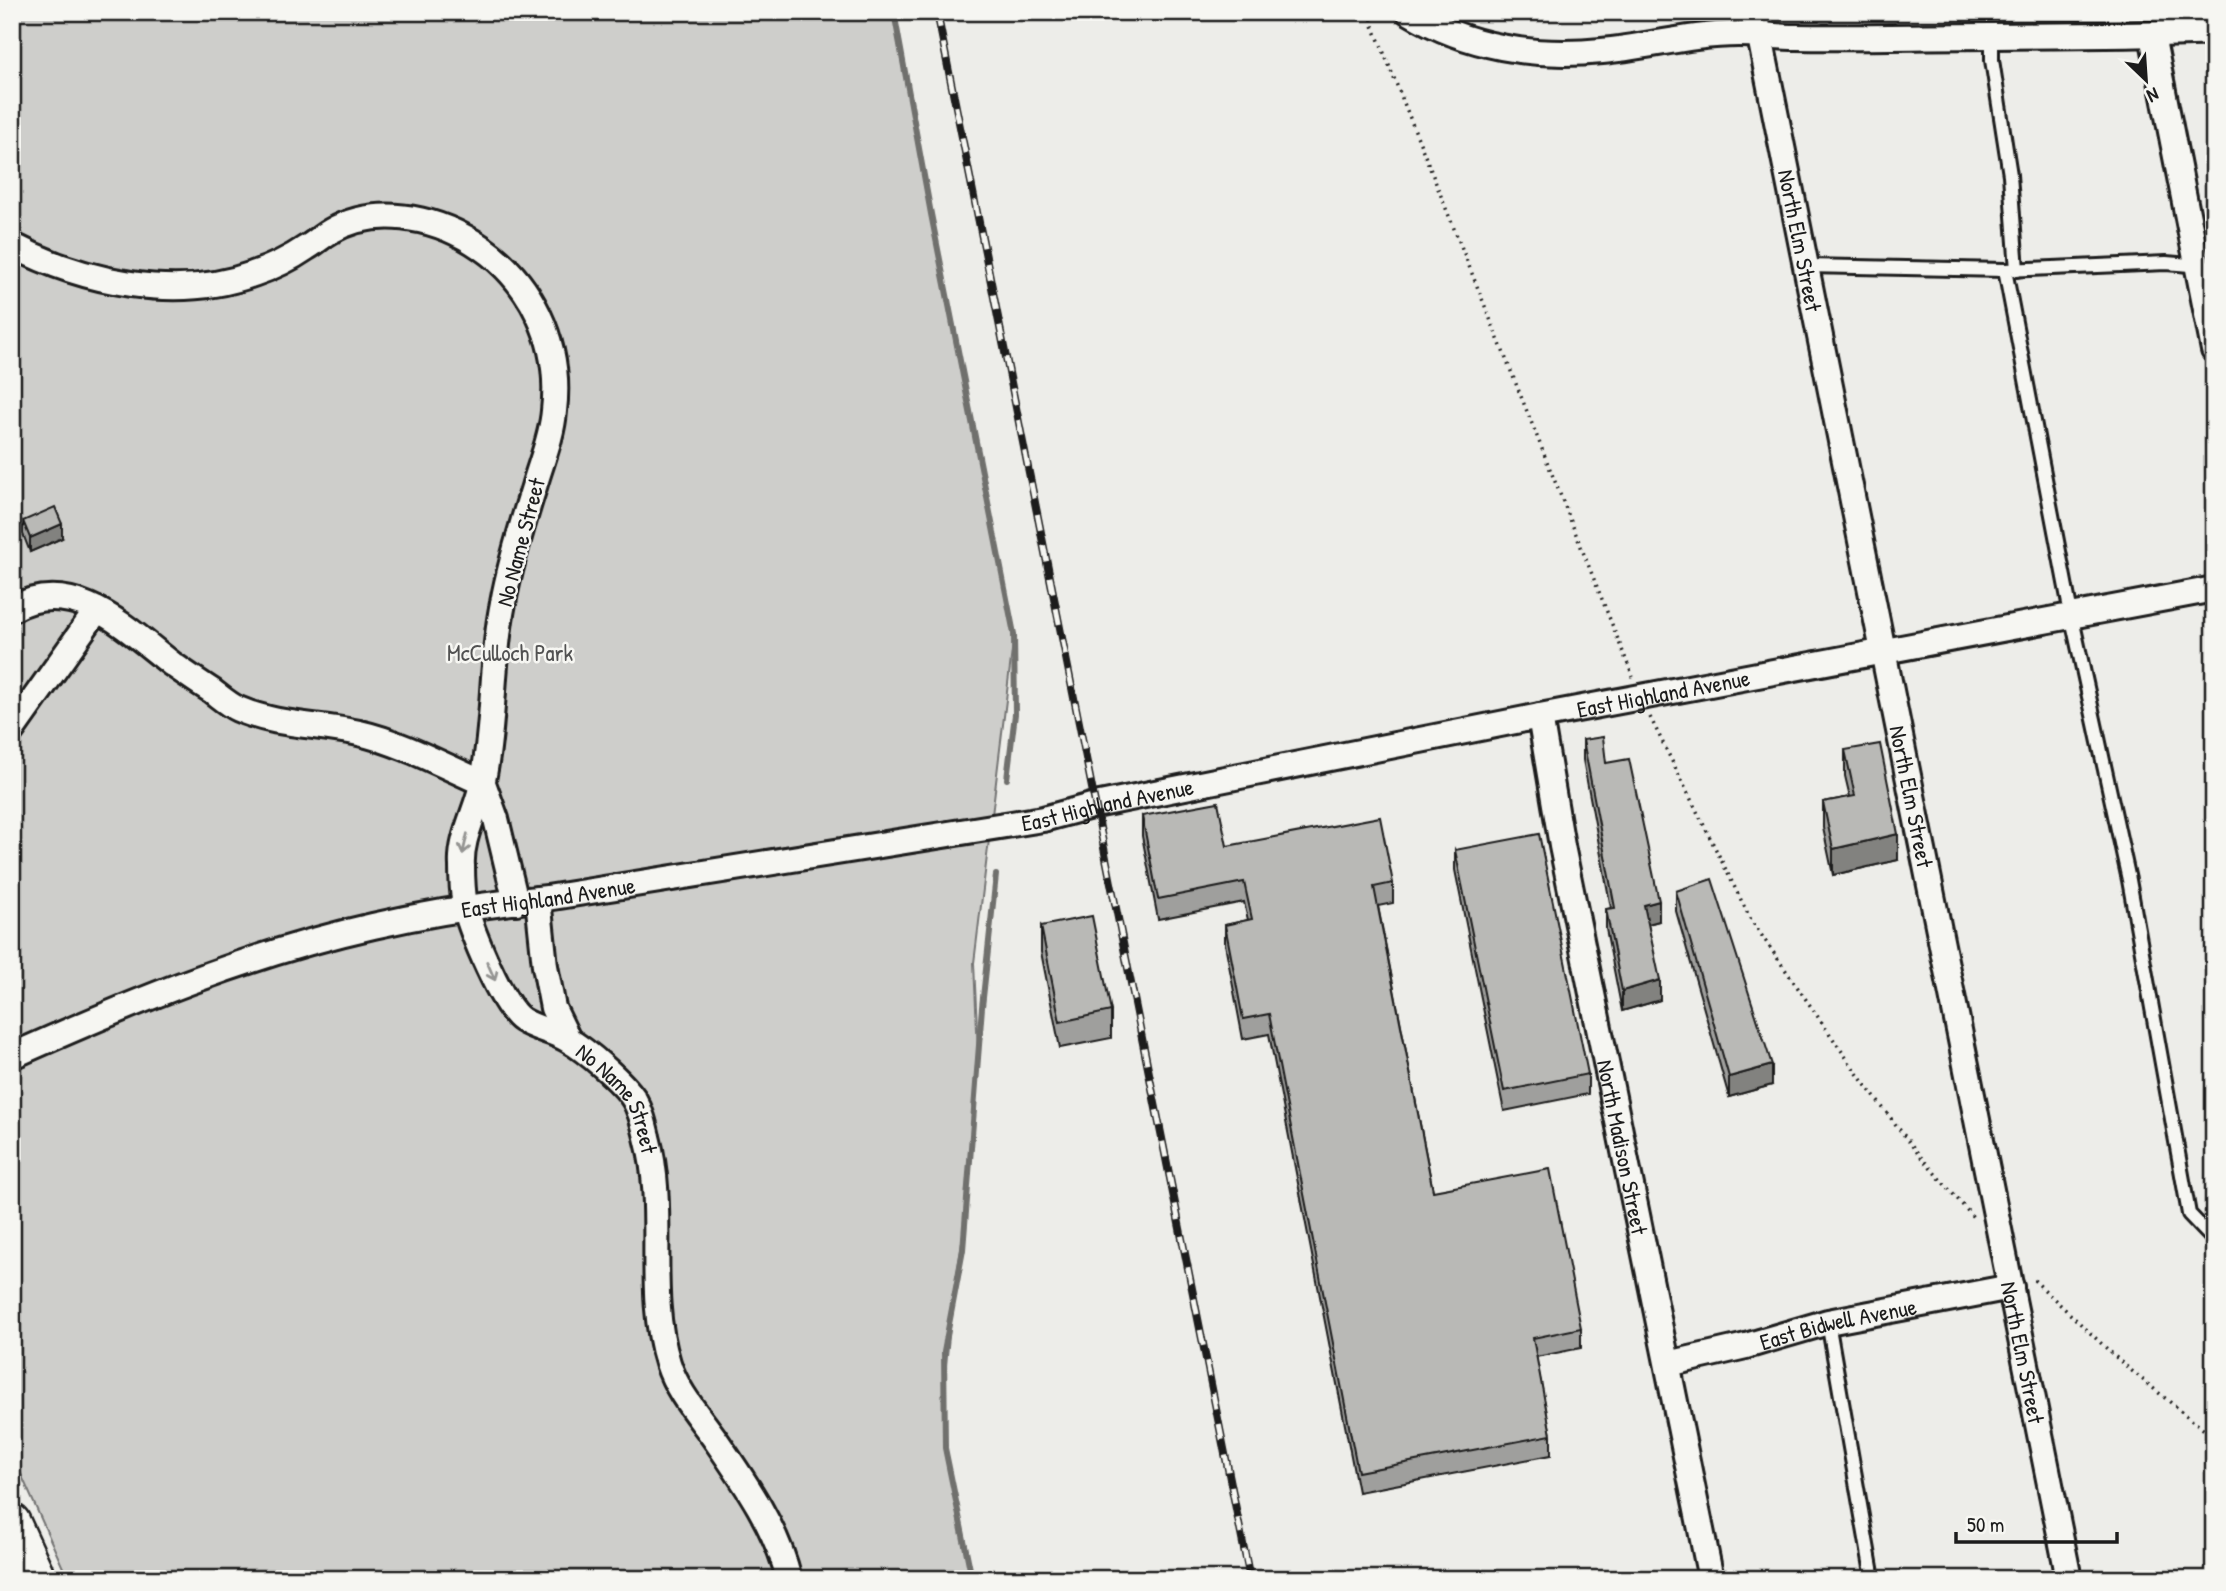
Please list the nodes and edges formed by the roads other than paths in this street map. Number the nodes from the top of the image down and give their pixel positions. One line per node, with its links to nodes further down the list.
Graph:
1 (1409, 12): 2 (street)
2 (1757, 23): 5 (street); 7 (street, North Elm Street)
3 (2214, 32): 4 (street)
4 (2152, 35): 5 (street); 8 (street)
5 (1992, 36): 9 (lane)
6 (12, 245): 18 (street, No Name Street)
7 (1806, 266): 9 (lane); 15 (street, North Elm Street)
8 (2206, 266): 9 (lane); 10 (street)
9 (2011, 270): 14 (lane)
10 (2214, 350)
11 (2214, 589): 14 (street, East Highland Avenue)
12 (12, 609): 13 (street)
13 (97, 610): 17 (street); 18 (street)
14 (2071, 614): 15 (street, East Highland Avenue); 23 (lane)
15 (1884, 650): 16 (street, East Highland Avenue); 24 (street, North Elm Street)
16 (1539, 716): 19 (street, East Highland Avenue); 26 (street, North Madison Street)
17 (12, 730)
18 (483, 783): 19 (street); 20 (street, No Name Street, one-way to 20)
19 (527, 900): 20 (street, East Highland Avenue); 21 (street)
20 (466, 908): 21 (street, No Name Street, one-way to 21); 22 (street, East Highland Avenue)
21 (568, 1039): 29 (street, No Name Street)
22 (15, 1047)
23 (2214, 1236)
24 (2011, 1287): 25 (street, East Bidwell Avenue); 32 (street, North Elm Street)
25 (1828, 1322): 26 (street, East Bidwell Avenue); 31 (lane)
26 (1668, 1364): 30 (street, North Madison Street)
27 (12, 1522): 28 (main road)
28 (31, 1576)
29 (789, 1579)
30 (1711, 1579)
31 (1873, 1579)
32 (2068, 1579)

